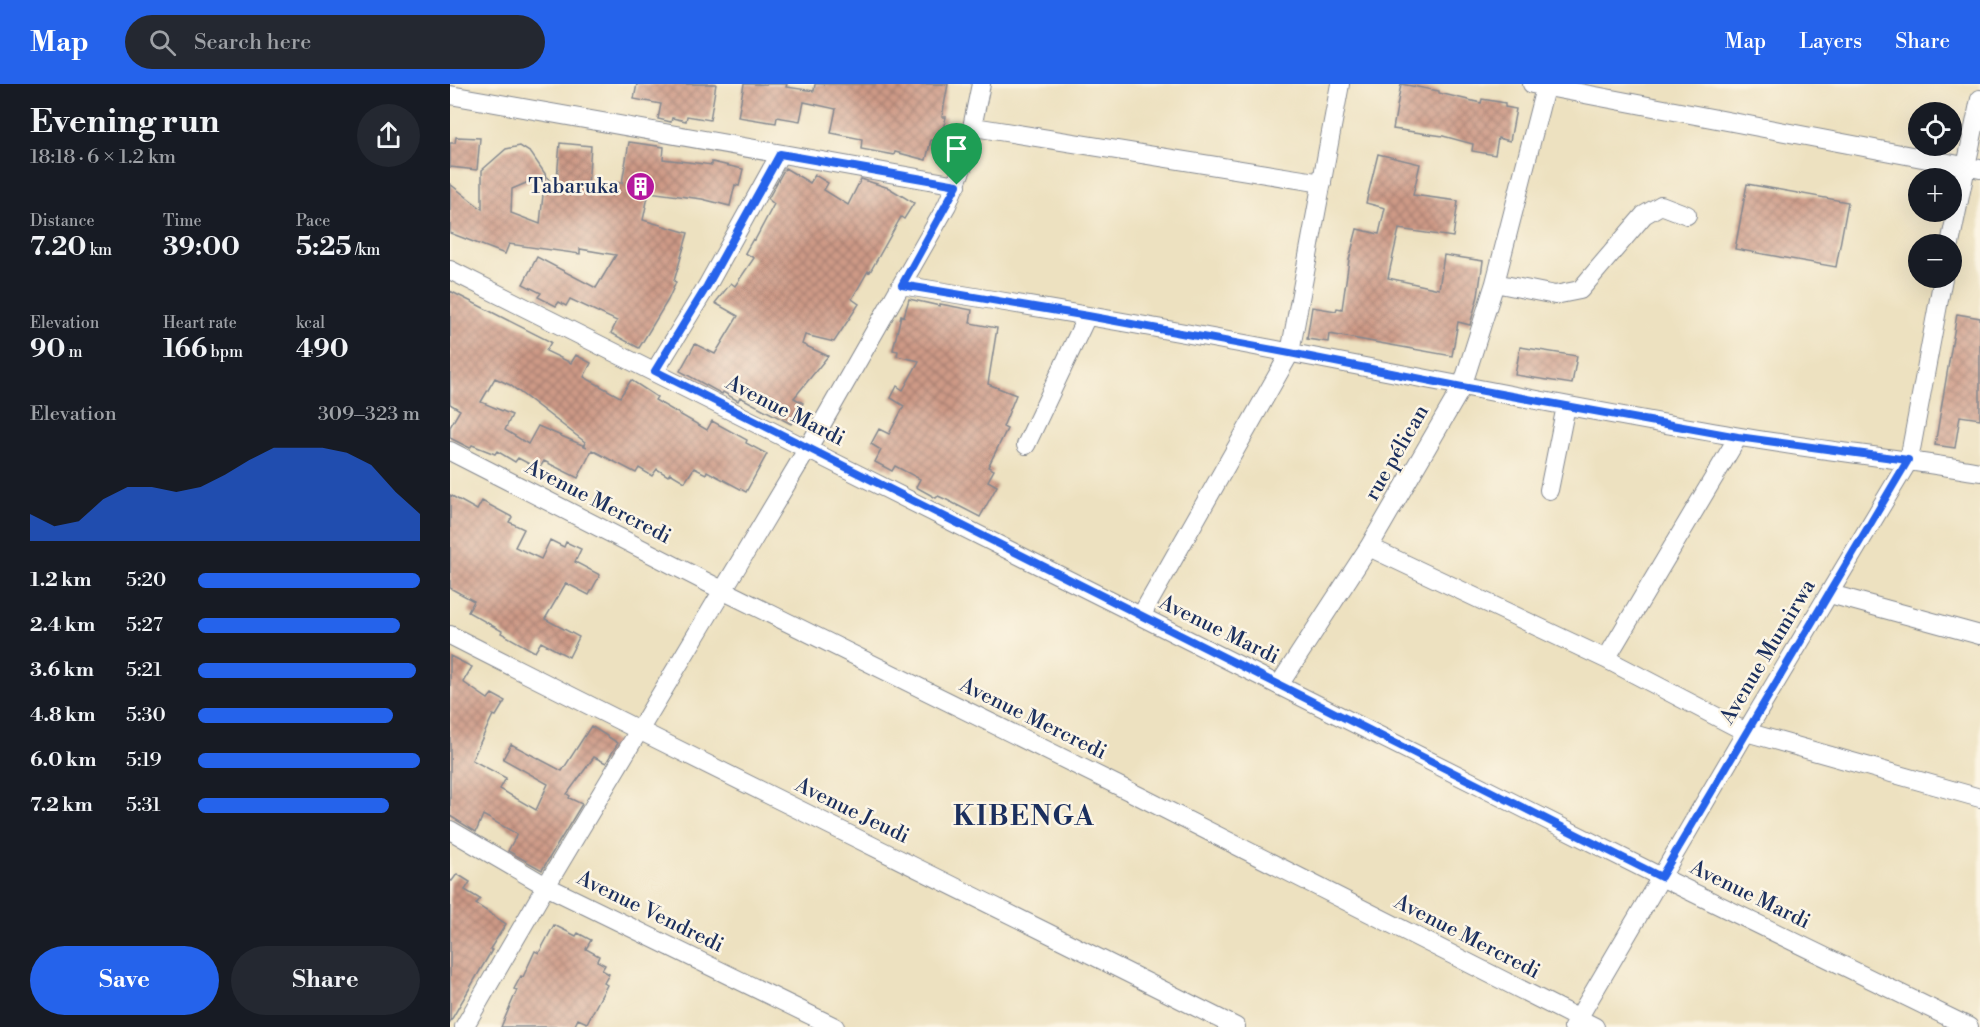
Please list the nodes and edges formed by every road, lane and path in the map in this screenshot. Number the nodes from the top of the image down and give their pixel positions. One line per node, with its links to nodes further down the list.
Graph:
1 (981, 84): 7 (street)
2 (1340, 84): 10 (street)
3 (1541, 85): 9 (street); 15 (street, rue pélican)
4 (489, 92): 5 (street); 8 (street)
5 (450, 95)
6 (1980, 99): 9 (street)
7 (974, 127): 10 (street); 11 (street)
8 (780, 154): 11 (street); 20 (street)
9 (1972, 168): 13 (street)
10 (1322, 183): 19 (street)
11 (957, 185): 16 (street)
12 (1687, 215): 15 (street)
13 (1953, 234)
14 (450, 270): 20 (street, Avenue Mardi)
15 (1496, 283): 21 (street, rue pélican)
16 (902, 285): 18 (street); 25 (street)
17 (1941, 288): 27 (street, Avenue Mumirwa)
18 (1088, 316): 19 (street); 24 (street)
19 (1290, 353): 21 (street); 33 (street)
20 (655, 371): 25 (street, Avenue Mardi)
21 (1462, 387): 22 (street); 30 (street, rue pélican)
22 (1566, 406): 23 (street); 29 (street)
23 (1738, 437): 27 (street); 36 (street)
24 (1026, 445)
25 (808, 448): 31 (street); 33 (street, Avenue Mardi)
26 (450, 451): 31 (street, Avenue Mercredi)
27 (1908, 460): 28 (street); 32 (street, Avenue Mumirwa)
28 (1980, 472)
29 (1549, 490)
30 (1369, 547): 36 (street); 37 (street, rue pélican)
31 (724, 591): 38 (street); 44 (street, Avenue Mercredi)
32 (1830, 594): 35 (street); 39 (street, Avenue Mumirwa)
33 (1141, 616): 37 (street, Avenue Mardi)
34 (450, 635): 38 (street, Avenue Jeudi)
35 (1980, 635)
36 (1606, 659): 39 (street)
37 (1279, 685): 42 (street, Avenue Mardi)
38 (639, 732): 43 (street); 47 (street, Avenue Jeudi)
39 (1746, 732): 40 (street); 42 (street, Avenue Mumirwa)
40 (1980, 798)
41 (450, 830): 43 (street, Avenue Vendredi)
42 (1661, 877): 44 (street, Avenue Mumirwa); 49 (street, Avenue Mardi)
43 (546, 886): 45 (street); 46 (street, Avenue Vendredi)
44 (1575, 1023): 48 (street, Avenue Mercredi)
45 (465, 1027)
46 (835, 1027)
47 (1236, 1027)
48 (1595, 1027)
49 (1969, 1027)

